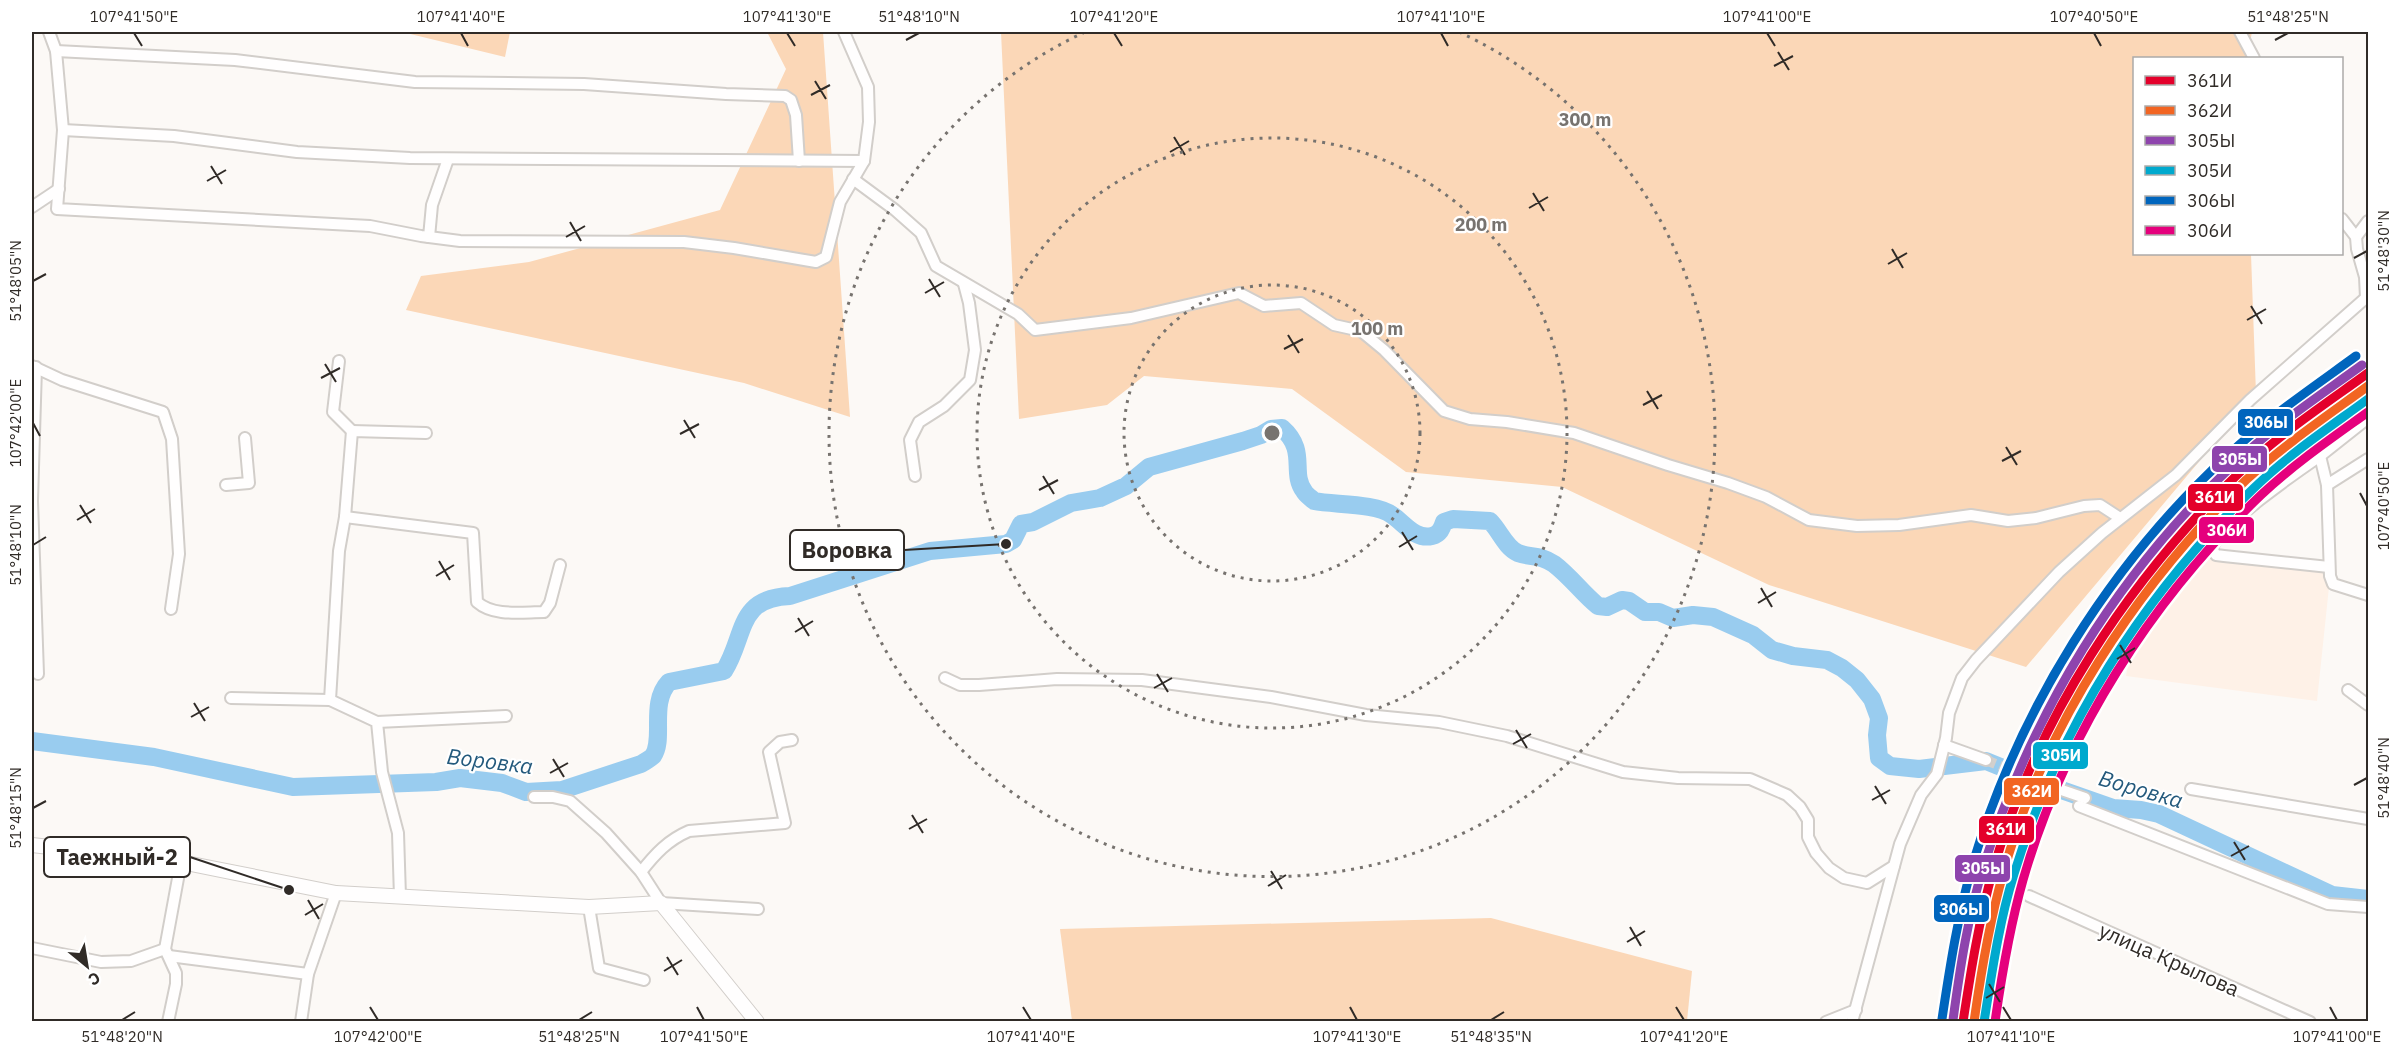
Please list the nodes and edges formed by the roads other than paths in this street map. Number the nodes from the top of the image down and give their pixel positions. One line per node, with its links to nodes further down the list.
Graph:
1 (49, 32): 4 (street)
2 (844, 32): 9 (street)
3 (2240, 32): 5 (street)
4 (56, 51): 6 (street); 8 (street)
5 (2253, 57)
6 (63, 130): 7 (street); 11 (street)
7 (448, 159): 8 (street); 15 (street)
8 (799, 161): 9 (street)
9 (864, 161): 10 (street)
10 (854, 179): 15 (street); 17 (street)
11 (59, 189): 12 (street); 15 (street)
12 (32, 207)
13 (2343, 220): 16 (street)
14 (2368, 221): 16 (street)
15 (429, 237)
16 (2356, 237): 18 (street)
17 (964, 284): 27 (street); 31 (street)
18 (2367, 297): 31 (street)
19 (339, 361): 22 (street)
20 (34, 367): 35 (street); 36 (street)
21 (2368, 418): 25 (street)
22 (352, 431): 23 (street); 30 (street)
23 (426, 433)
24 (245, 438): 28 (street)
25 (2320, 456): 29 (street); 33 (street)
26 (2368, 459): 29 (street)
27 (915, 476)
28 (226, 485)
29 (2327, 485): 33 (street)
30 (345, 517): 32 (street); 41 (street)
31 (2120, 518): 45 (street)
32 (560, 565)
33 (2329, 567): 34 (street)
34 (2368, 595)
35 (171, 609)
36 (38, 674)
37 (945, 678): 53 (street)
38 (2348, 690): 40 (street)
39 (231, 698): 41 (street)
40 (2366, 699)
41 (330, 700): 43 (street)
42 (506, 717): 43 (street)
43 (377, 722): 57 (street)
44 (792, 740): 54 (street)
45 (1944, 746): 46 (street); 53 (street)
46 (1986, 760)
47 (2047, 785): 60 (street)
48 (2191, 789): 50 (street)
49 (534, 797): 54 (street)
50 (2368, 819)
51 (32, 845): 52 (street)
52 (181, 862): 55 (street); 63 (street)
53 (1894, 866): 66 (street)
54 (641, 872): 58 (street)
55 (336, 893): 57 (street); 64 (street)
56 (2028, 896): 72 (street, улица Крылова)
57 (400, 897): 59 (street)
58 (661, 903): 59 (street); 61 (street); 69 (street)
59 (589, 907): 65 (street)
60 (2368, 907)
61 (758, 909)
62 (32, 948): 63 (street)
63 (167, 952): 64 (street); 67 (street)
64 (308, 974): 68 (street)
65 (644, 980)
66 (1856, 1010): 70 (street); 71 (street)
67 (168, 1022)
68 (301, 1022)
69 (757, 1022)
70 (1826, 1022)
71 (1852, 1022)
72 (2310, 1022)

